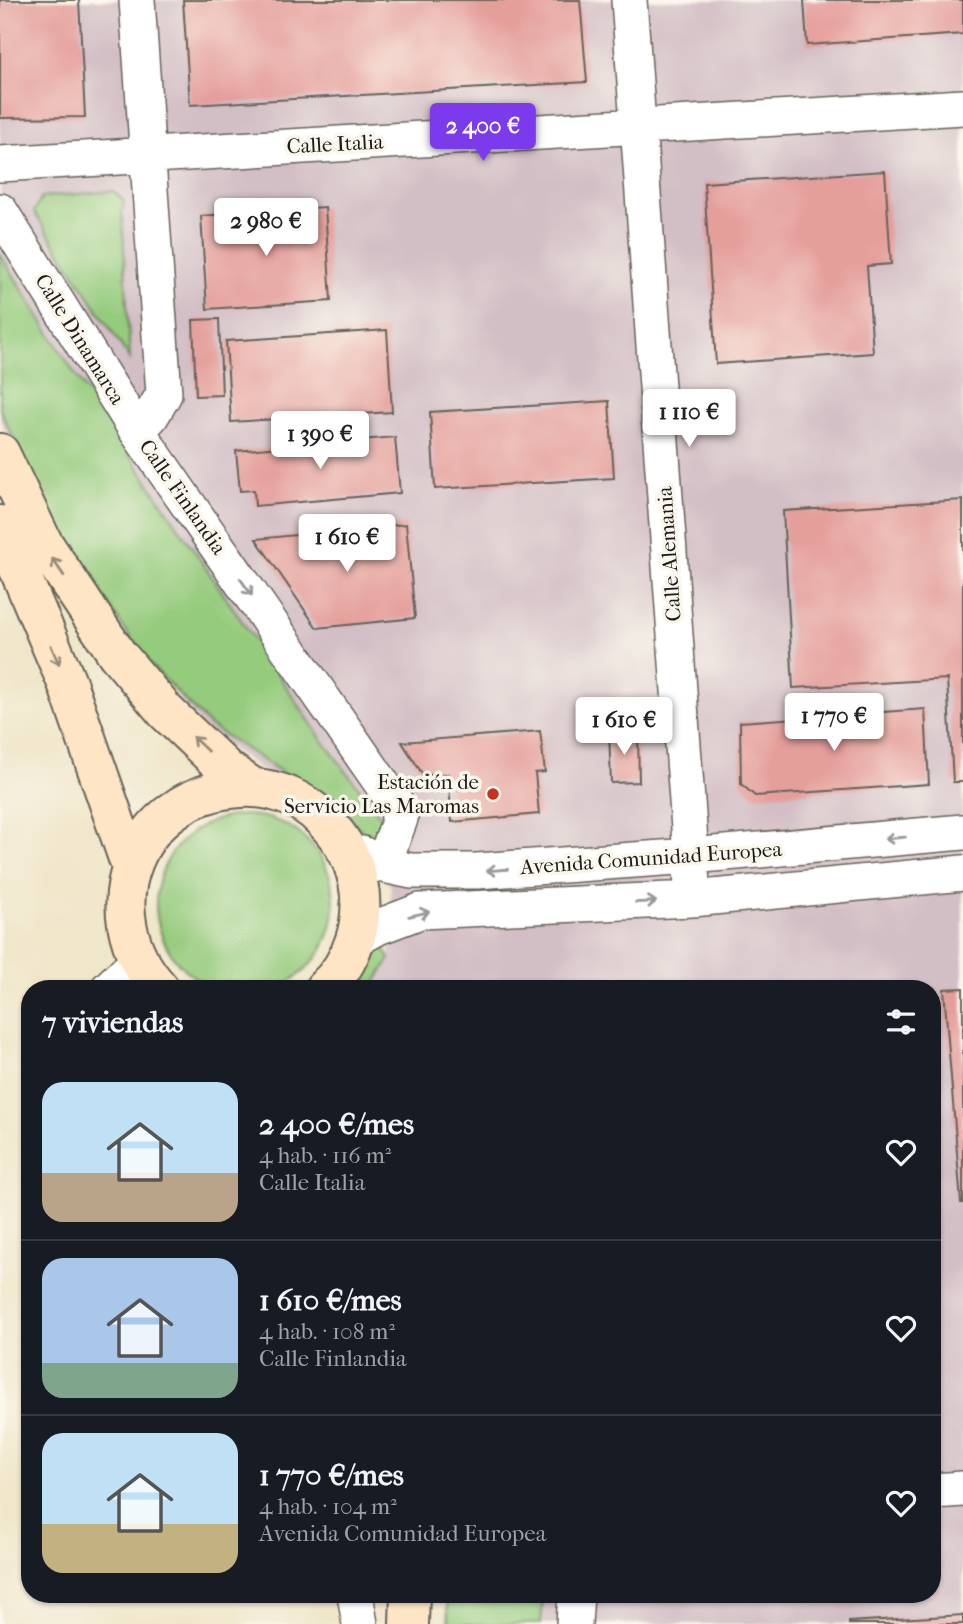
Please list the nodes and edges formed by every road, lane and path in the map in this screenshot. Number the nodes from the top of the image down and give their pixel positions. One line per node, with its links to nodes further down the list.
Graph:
1 (137, 0): 5 (street, Calle Finlandia)
2 (629, 0): 4 (street, Calle Alemania)
3 (963, 107): 4 (street, Calle Italia)
4 (637, 126): 5 (street, Calle Italia); 14 (street, Calle Alemania)
5 (148, 155): 6 (street, Calle Italia); 8 (street, Calle Finlandia)
6 (0, 164)
7 (0, 211): 8 (street, Calle Dinamarca)
8 (137, 431): 15 (street, Calle Finlandia, one-way to 15)
9 (0, 453): 11 (main road, one-way to 9)
10 (0, 525): 16 (main road, one-way to 16)
11 (252, 787): 13 (main road); 16 (main road)
12 (963, 832): 14 (street, Avenida Comunidad Europea, one-way to 14)
13 (345, 845): 15 (street, Avenida Comunidad Europea); 19 (main road)
14 (691, 856): 15 (street, Avenida Comunidad Europea, one-way to 15); 18 (street, Calle Alemania)
15 (383, 865)
16 (131, 867): 20 (main road)
17 (963, 873): 18 (street, Avenida Comunidad Europea)
18 (692, 899): 19 (street, Avenida Comunidad Europea, one-way to 18)
19 (356, 939): 21 (main road)
20 (149, 974)
21 (333, 980)
22 (963, 1489): 23 (street)
23 (941, 1490)
24 (356, 1603): 27 (street)
25 (410, 1603): 28 (main road)
26 (575, 1603): 29 (street)
27 (360, 1624)
28 (409, 1624)
29 (574, 1624)

